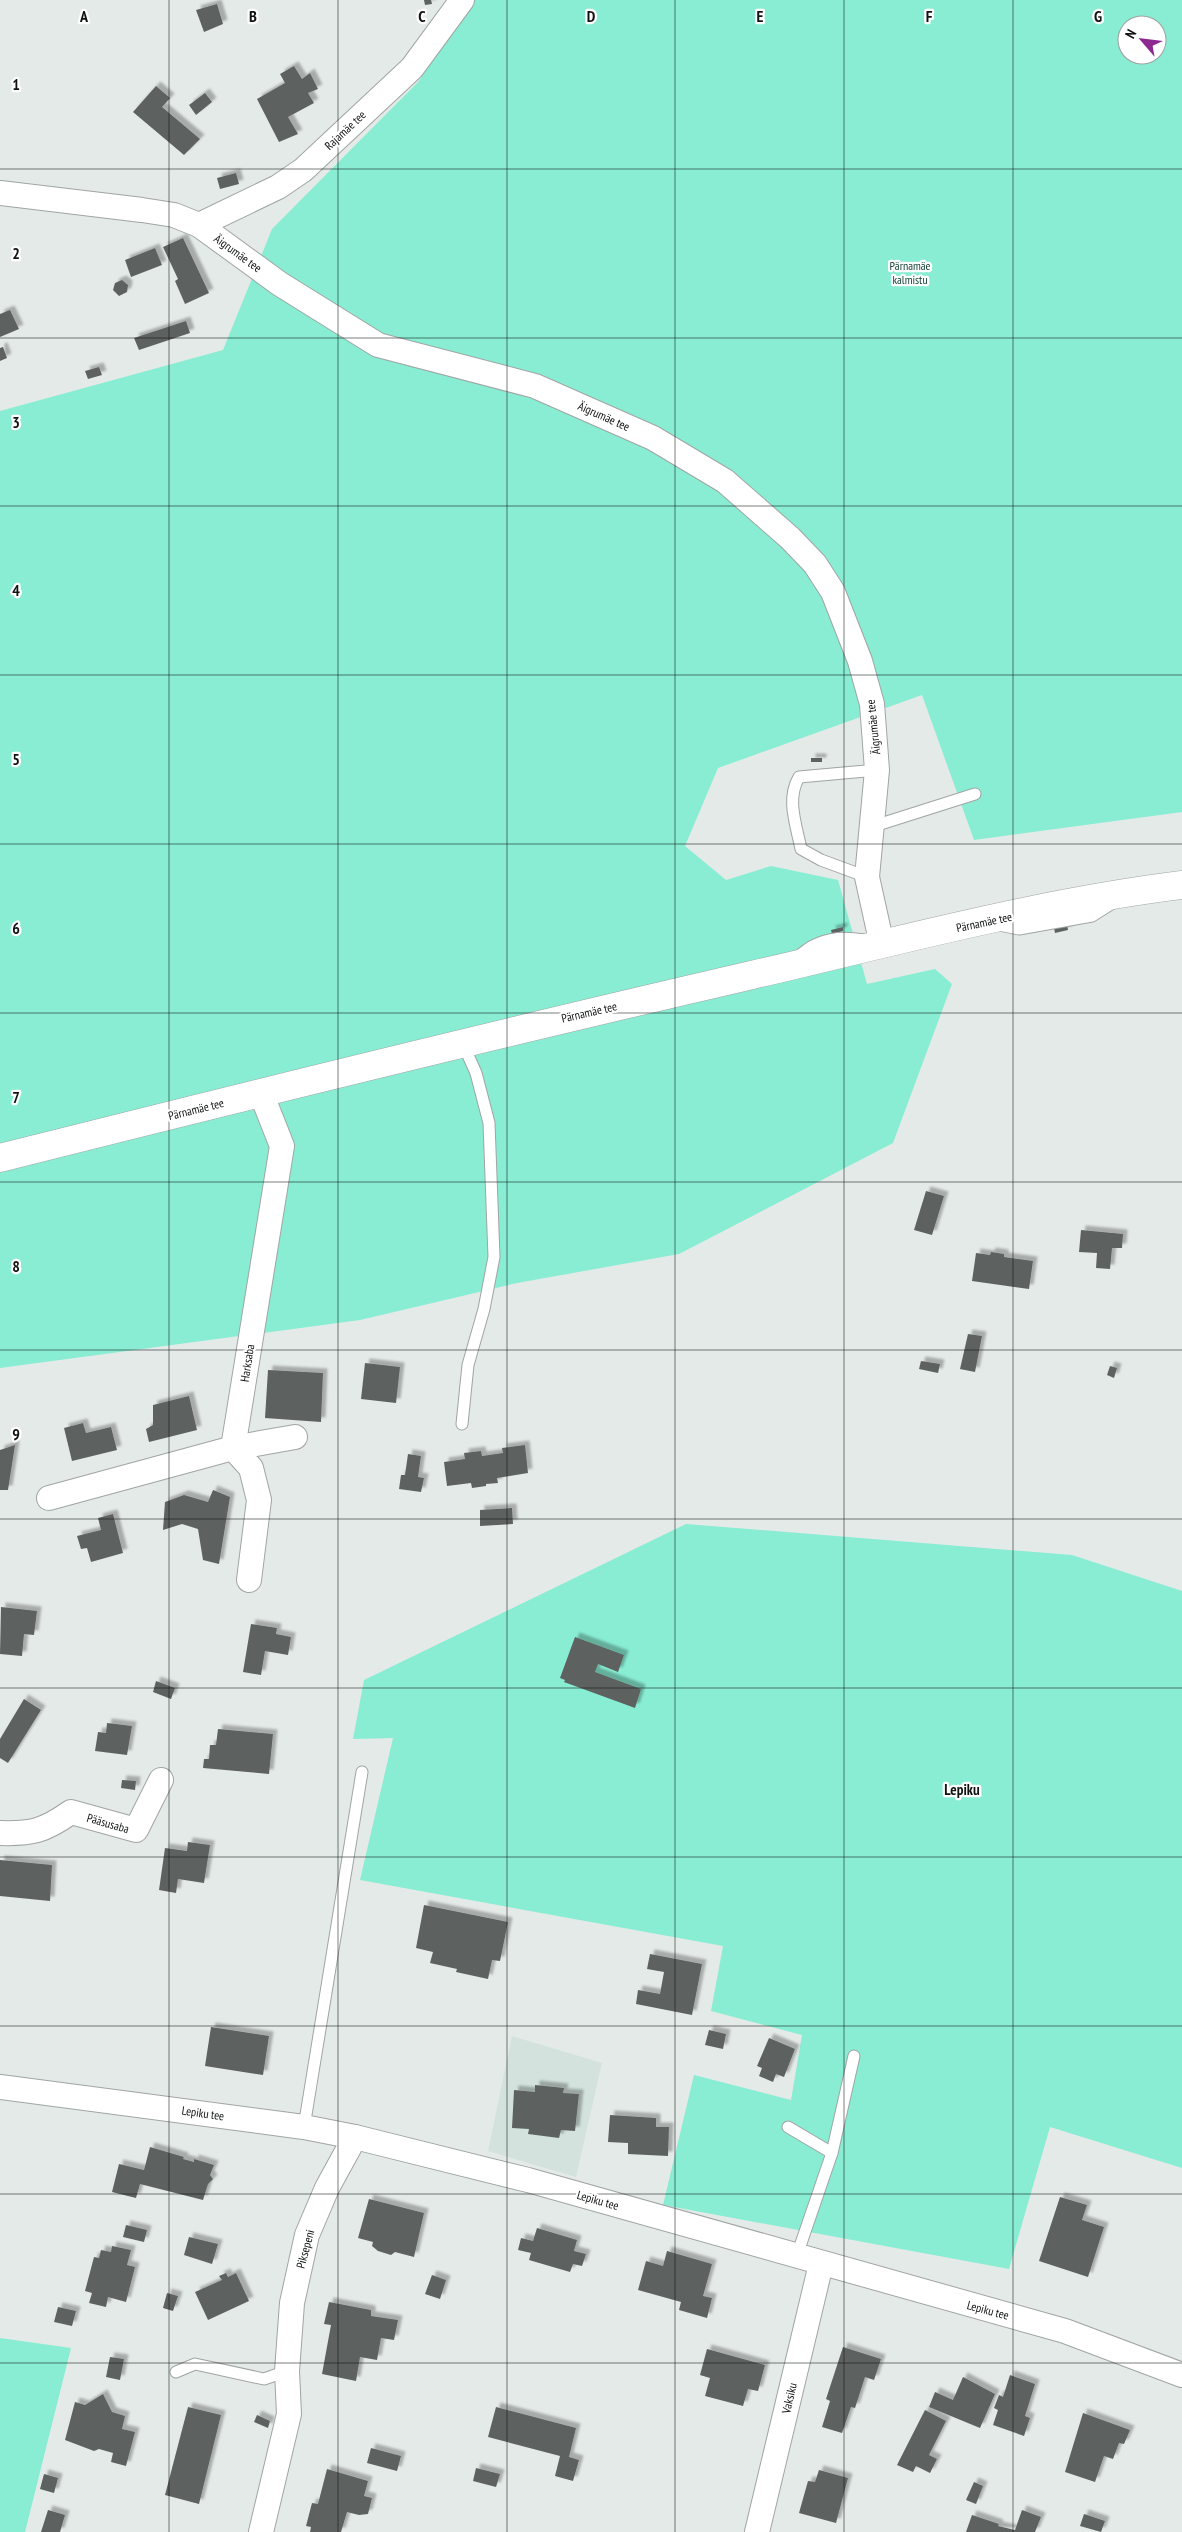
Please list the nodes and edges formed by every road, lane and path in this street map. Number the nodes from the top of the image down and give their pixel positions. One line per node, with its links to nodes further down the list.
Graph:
1 (462, 0): 3 (street, Rajamäe tee)
2 (0, 193): 3 (street, Äigrumäe tee)
3 (199, 225): 4 (street, Äigrumäe tee)
4 (877, 770): 6 (street, Äigrumäe tee); 7 (lane)
5 (974, 794): 6 (lane)
6 (871, 827): 7 (street, Äigrumäe tee)
7 (867, 877): 9 (street, Äigrumäe tee)
8 (1182, 885): 9 (main road, Pärnamäe tee)
9 (882, 945): 10 (main road, Pärnamäe tee)
10 (462, 1042): 11 (main road, Pärnamäe tee); 13 (lane)
11 (261, 1092): 12 (main road, Pärnamäe tee); 15 (street, Harksaba)
12 (0, 1158)
13 (462, 1424)
14 (295, 1437): 15 (street)
15 (233, 1448): 16 (street); 17 (street)
16 (48, 1498)
17 (249, 1580)
18 (362, 1772): 23 (lane)
19 (161, 1780): 20 (street, Pääsusaba)
20 (0, 1833)
21 (854, 2056): 26 (lane)
22 (0, 2087): 23 (street, Lepiku tee)
23 (304, 2127): 25 (street, Lepiku tee)
24 (788, 2127): 26 (lane)
25 (355, 2137): 27 (street, Lepiku tee); 29 (street, Piksepeni)
26 (832, 2153): 27 (lane)
27 (797, 2255): 28 (street, Lepiku tee)
28 (821, 2264): 31 (street, Lepiku tee); 33 (street, Vaksiku)
29 (287, 2371): 30 (lane); 32 (street, Piksepeni)
30 (176, 2372)
31 (1182, 2375)
32 (261, 2532)
33 (757, 2532)

